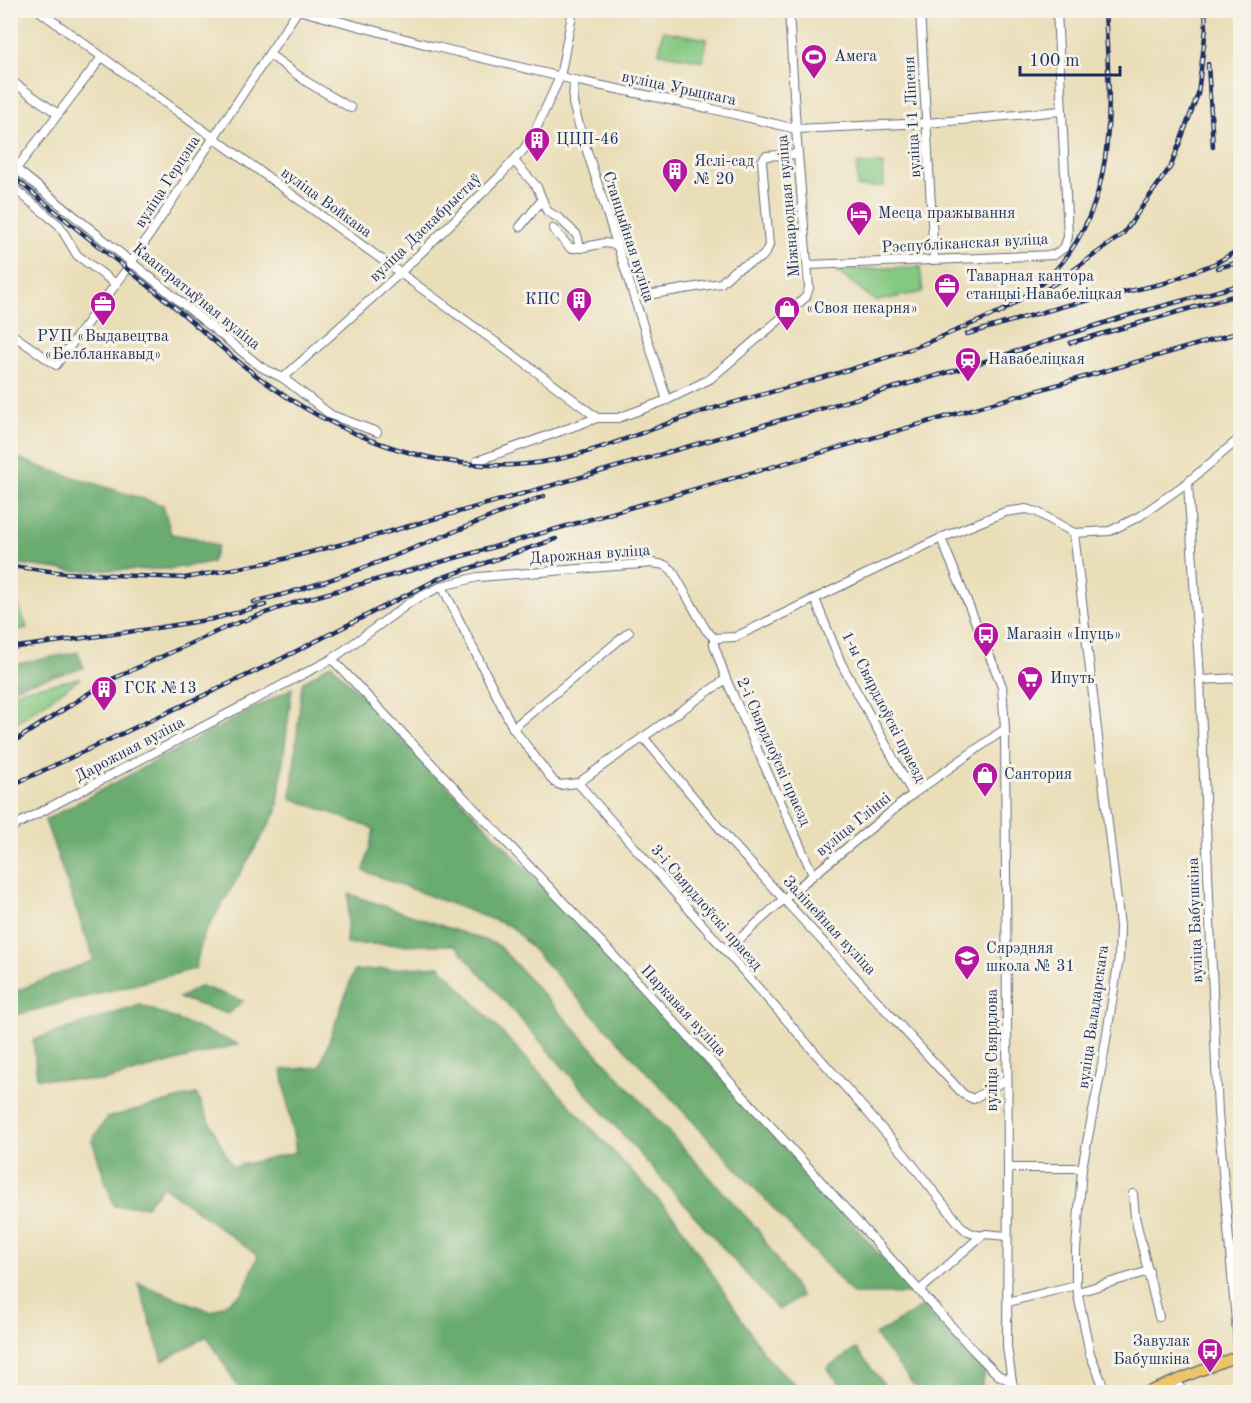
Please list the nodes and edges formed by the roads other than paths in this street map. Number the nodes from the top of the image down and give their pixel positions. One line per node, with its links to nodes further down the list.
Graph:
1 (38, 10): 8 (street, вуліца Войкава)
2 (298, 10): 7 (street, вуліца Герцэна); 9 (street, вуліца Урыцкага)
3 (573, 10): 9 (street, вуліца Дзекабрыстаў)
4 (789, 10): 16 (street, Міжнародная вуліца)
5 (920, 10): 15 (street, вуліца 11 Ліпеня)
6 (1057, 10): 13 (street, Рэспубліканская вуліца)
7 (269, 54): 12 (street); 17 (street, вуліца Герцэна)
8 (102, 57): 14 (street); 17 (street, вуліца Войкава)
9 (560, 77): 11 (street, вуліца Урыцкага); 19 (street, вуліца Дзекабрыстаў)
10 (10, 80): 14 (street)
11 (574, 80): 16 (street, вуліца Урыцкага); 25 (street, Станцыйная вуліца)
12 (351, 108)
13 (1061, 111): 15 (street, вуліца Урыцкага); 27 (street, Рэспубліканская вуліца)
14 (58, 114): 20 (street)
15 (927, 123): 16 (street, вуліца Урыцкага); 27 (street, вуліца 11 Ліпеня)
16 (796, 129): 18 (street, Міжнародная вуліца)
17 (214, 137): 28 (street, вуліца Герцэна); 30 (street, вуліца Войкава)
18 (798, 154): 29 (street, Міжнародная вуліца); 32 (street)
19 (514, 161): 22 (street); 30 (street, вуліца Дзекабрыстаў)
20 (13, 166): 28 (street, Кааператыўная вуліца)
21 (10, 185): 31 (street)
22 (542, 200): 23 (street); 26 (street)
23 (520, 227)
24 (553, 229): 26 (street)
25 (617, 245): 26 (street); 35 (street, Станцыйная вуліца)
26 (580, 248)
27 (934, 259): 29 (street, Рэспубліканская вуліца)
28 (131, 262): 31 (street, вуліца Герцэна); 34 (street, Кааператыўная вуліца)
29 (808, 265): 35 (street, Міжнародная вуліца)
30 (400, 273): 34 (street, вуліца Дзекабрыстаў); 36 (street, вуліца Войкава)
31 (116, 284): 33 (street, вуліца Герцэна)
32 (647, 295)
33 (10, 333)
34 (283, 378): 37 (street, Кааператыўная вуліца)
35 (667, 400): 36 (street, Міжнародная вуліца)
36 (597, 418): 39 (street, Міжнародная вуліца)
37 (377, 432)
38 (1240, 438): 40 (street)
39 (477, 460)
40 (1188, 482): 41 (street); 50 (street, вуліца Бабушкіна)
41 (1074, 533): 42 (street); 62 (street, вуліца Валадарскага)
42 (941, 538): 44 (street); 52 (street, вуліца Свярдлова)
43 (442, 586): 46 (street, Дарожная вуліца); 47 (street, Дарожная вуліца); 51 (street)
44 (815, 599): 46 (street); 55 (street, 1-ы Свярдлоўскі праезд)
45 (629, 632): 51 (street)
46 (714, 638): 49 (street, 2-і Свярдлоўскі праезд)
47 (332, 659): 56 (street, Дарожная вуліца); 68 (street, Паркавая вуліца)
48 (1240, 678): 50 (street)
49 (726, 679): 53 (street); 57 (street, 2-і Свярдлоўскі праезд)
50 (1200, 680): 71 (street, вуліца Бабушкіна)
51 (513, 729): 54 (street)
52 (1005, 729): 55 (street, вуліца Глінкі); 60 (street, вуліца Свярдлова)
53 (643, 737): 54 (street); 58 (street, Залінейная вуліца)
54 (578, 783): 59 (street, 3-і Свярдлоўскі праезд)
55 (913, 794): 57 (street, вуліца Глінкі)
56 (10, 828)
57 (813, 875): 58 (street, вуліца Глінкі)
58 (785, 898): 59 (street, вуліца Глінкі); 60 (street, Залінейная вуліца)
59 (726, 951): 64 (street, 3-і Свярдлоўскі праезд)
60 (1006, 1079): 61 (street, вуліца Свярдлова)
61 (1008, 1168): 62 (street); 65 (street, вуліца Свярдлова)
62 (1082, 1168): 67 (street, вуліца Валадарскага)
63 (1134, 1194): 66 (street)
64 (981, 1236): 65 (street); 68 (street)
65 (1006, 1236): 69 (street, вуліца Свярдлова)
66 (1149, 1271): 67 (street); 70 (street)
67 (1077, 1288): 69 (street); 75 (street, вуліца Валадарскага)
68 (919, 1291): 73 (street, Паркавая вуліца)
69 (1008, 1302): 73 (street, вуліца Свярдлова)
70 (1159, 1317)
71 (1240, 1356): 72 (main road)
72 (1177, 1381): 76 (main road); 77 (street)
73 (1012, 1382): 74 (street, вуліца Свярдлова)
74 (1016, 1392)
75 (1106, 1392)
76 (1148, 1392)
77 (1182, 1392)

